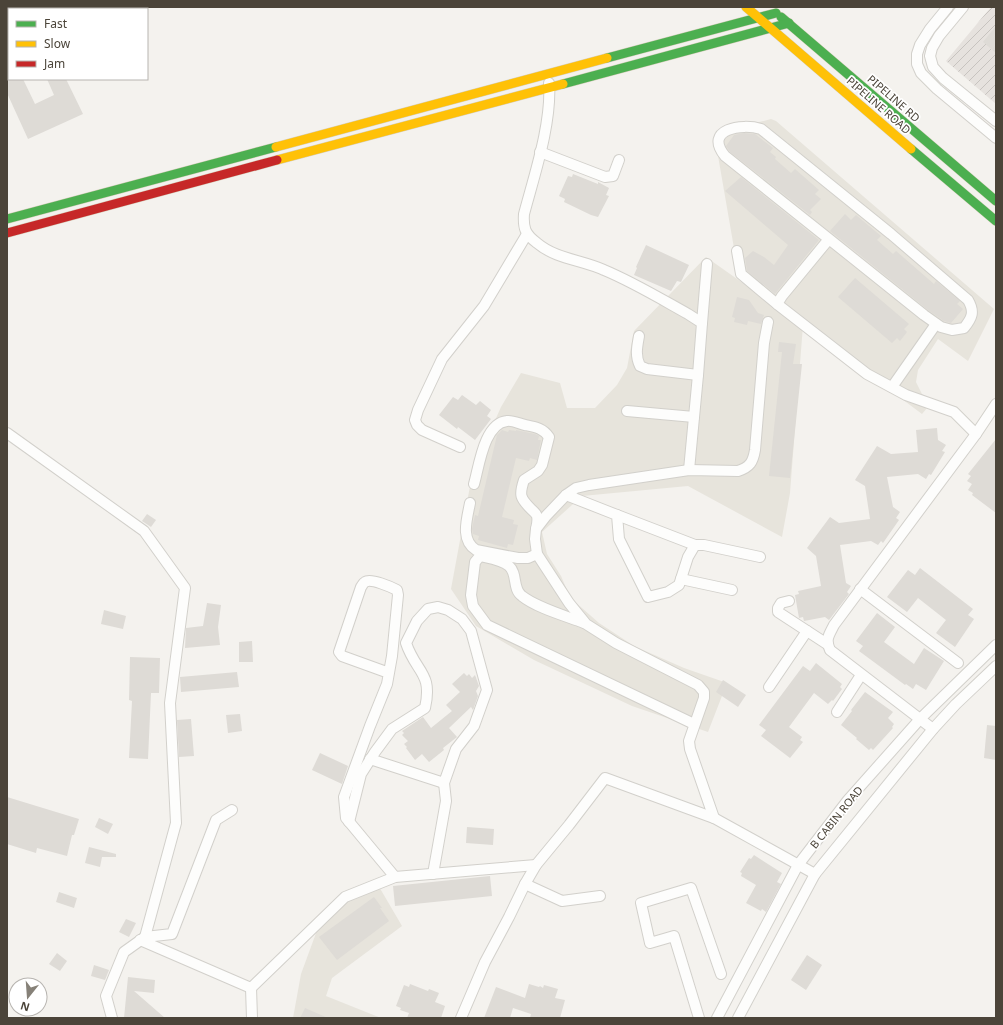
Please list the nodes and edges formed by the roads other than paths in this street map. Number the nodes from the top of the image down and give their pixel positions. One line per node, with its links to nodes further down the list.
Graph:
1 (746, 7): 5 (main road, PIPELINE ROAD)
2 (948, 7): 8 (street)
3 (963, 7): 9 (street)
4 (772, 10): 5 (main road); 6 (main road, PIPELINE RD)
5 (758, 17): 7 (main road, PIPELINE ROAD); 10 (main road)
6 (789, 23): 7 (main road); 18 (main road, PIPELINE RD)
7 (770, 28): 11 (main road); 20 (main road, PIPELINE ROAD)
8 (917, 54): 9 (street); 13 (street)
9 (930, 56): 12 (street)
10 (549, 73): 11 (street); 19 (main road)
11 (550, 87): 16 (street); 21 (main road)
12 (980, 108): 13 (street); 14 (street)
13 (972, 118): 15 (street)
14 (996, 121)
15 (996, 138)
16 (540, 152): 17 (street); 22 (street)
17 (619, 160)
18 (996, 201)
19 (7, 219)
20 (996, 221)
21 (7, 233)
22 (527, 234): 27 (street); 38 (street)
23 (829, 239): 26 (street); 29 (street); 29 (street)
24 (737, 251): 26 (street)
25 (707, 264): 27 (street)
26 (777, 304): 32 (street)
27 (702, 322): 31 (street)
28 (768, 322): 39 (street)
29 (936, 324): 32 (street)
30 (639, 336): 31 (street)
31 (698, 375): 35 (street)
32 (892, 387): 37 (street)
33 (996, 404): 37 (street)
34 (627, 411): 35 (street)
35 (694, 417): 39 (street)
36 (7, 433): 77 (street)
37 (976, 434): 49 (street)
38 (460, 447)
39 (689, 470): 41 (street)
40 (474, 484): 44 (street)
41 (566, 495): 43 (street); 44 (street)
42 (470, 503): 46 (street)
43 (617, 515): 45 (street); 48 (street)
44 (536, 529): 46 (street)
45 (695, 545): 47 (street); 48 (street)
46 (538, 554): 52 (street)
47 (760, 557)
48 (681, 579): 50 (street)
49 (860, 589): 54 (street); 56 (street)
50 (732, 590)
51 (789, 601): 53 (street)
52 (586, 624): 63 (street); 63 (street)
53 (807, 631): 54 (street); 60 (street)
54 (827, 644): 59 (street)
55 (996, 646): 62 (street, B CABIN ROAD)
56 (958, 663)
57 (996, 666): 64 (street)
58 (389, 673): 58 (street); 69 (street)
59 (861, 675): 61 (street); 62 (street)
60 (769, 687)
61 (837, 712)
62 (920, 719): 64 (street); 71 (street, B CABIN ROAD)
63 (694, 724): 68 (street)
64 (933, 729): 73 (street)
65 (370, 759): 66 (street); 66 (street); 69 (street)
66 (444, 783): 72 (street)
67 (232, 810): 77 (street)
68 (714, 818): 70 (street); 71 (street)
69 (348, 822): 74 (street)
70 (536, 865): 72 (street); 75 (street)
71 (798, 865): 73 (street); 84 (street, B CABIN ROAD)
72 (433, 874): 74 (street)
73 (815, 874): 85 (street)
74 (395, 877): 79 (street)
75 (525, 884): 76 (street); 82 (street)
76 (600, 896)
77 (142, 939): 79 (street); 80 (street)
78 (721, 974): 83 (street)
79 (251, 988): 81 (street)
80 (112, 1018)
81 (252, 1018)
82 (461, 1018)
83 (699, 1018)
84 (717, 1018)
85 (738, 1018)

